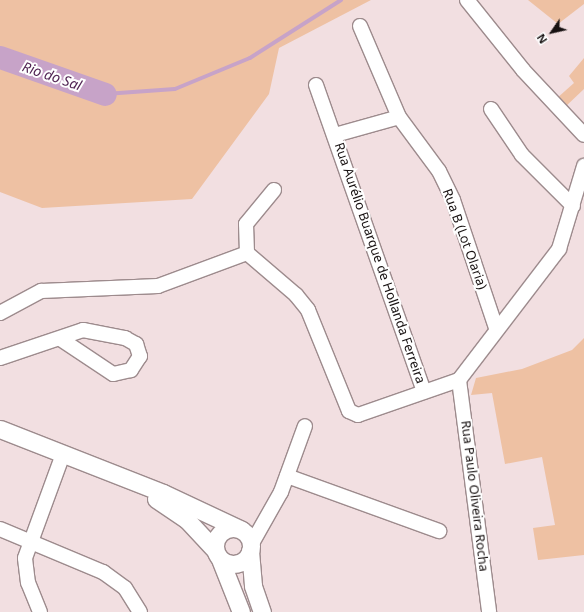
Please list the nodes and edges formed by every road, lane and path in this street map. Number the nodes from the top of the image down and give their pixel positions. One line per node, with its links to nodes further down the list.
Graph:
1 (467, 0): 7 (street)
2 (360, 26): 5 (street, Rua B (Lot Olaria))
3 (316, 84): 6 (street, Rua Aurélio Buarque de Hollanda Ferreira)
4 (491, 109): 11 (street)
5 (399, 117): 6 (street); 14 (street, Rua B (Lot Olaria))
6 (335, 135): 18 (street, Rua Aurélio Buarque de Hollanda Ferreira)
7 (584, 135)
8 (584, 166): 9 (street)
9 (581, 187): 11 (street)
10 (274, 190): 12 (street)
11 (573, 206): 14 (street)
12 (247, 253): 13 (street); 18 (street)
13 (0, 313)
14 (496, 328): 17 (street)
15 (62, 340): 15 (street); 16 (street)
16 (0, 358)
17 (459, 380): 18 (street); 34 (street, Rua Paulo Oliveira Rocha)
18 (424, 392)
19 (305, 426): 23 (street)
20 (0, 429): 21 (street)
21 (63, 454): 22 (street); 27 (street)
22 (117, 476): 25 (street); 29 (street)
23 (287, 476): 26 (street); 28 (street)
24 (0, 529): 27 (street)
25 (242, 530): 28 (street); 29 (street)
26 (439, 531)
27 (30, 542): 30 (street); 31 (street)
28 (251, 548): 29 (street); 33 (street)
29 (217, 555): 32 (street)
30 (40, 612)
31 (140, 612)
32 (241, 612)
33 (262, 612)
34 (489, 612)

